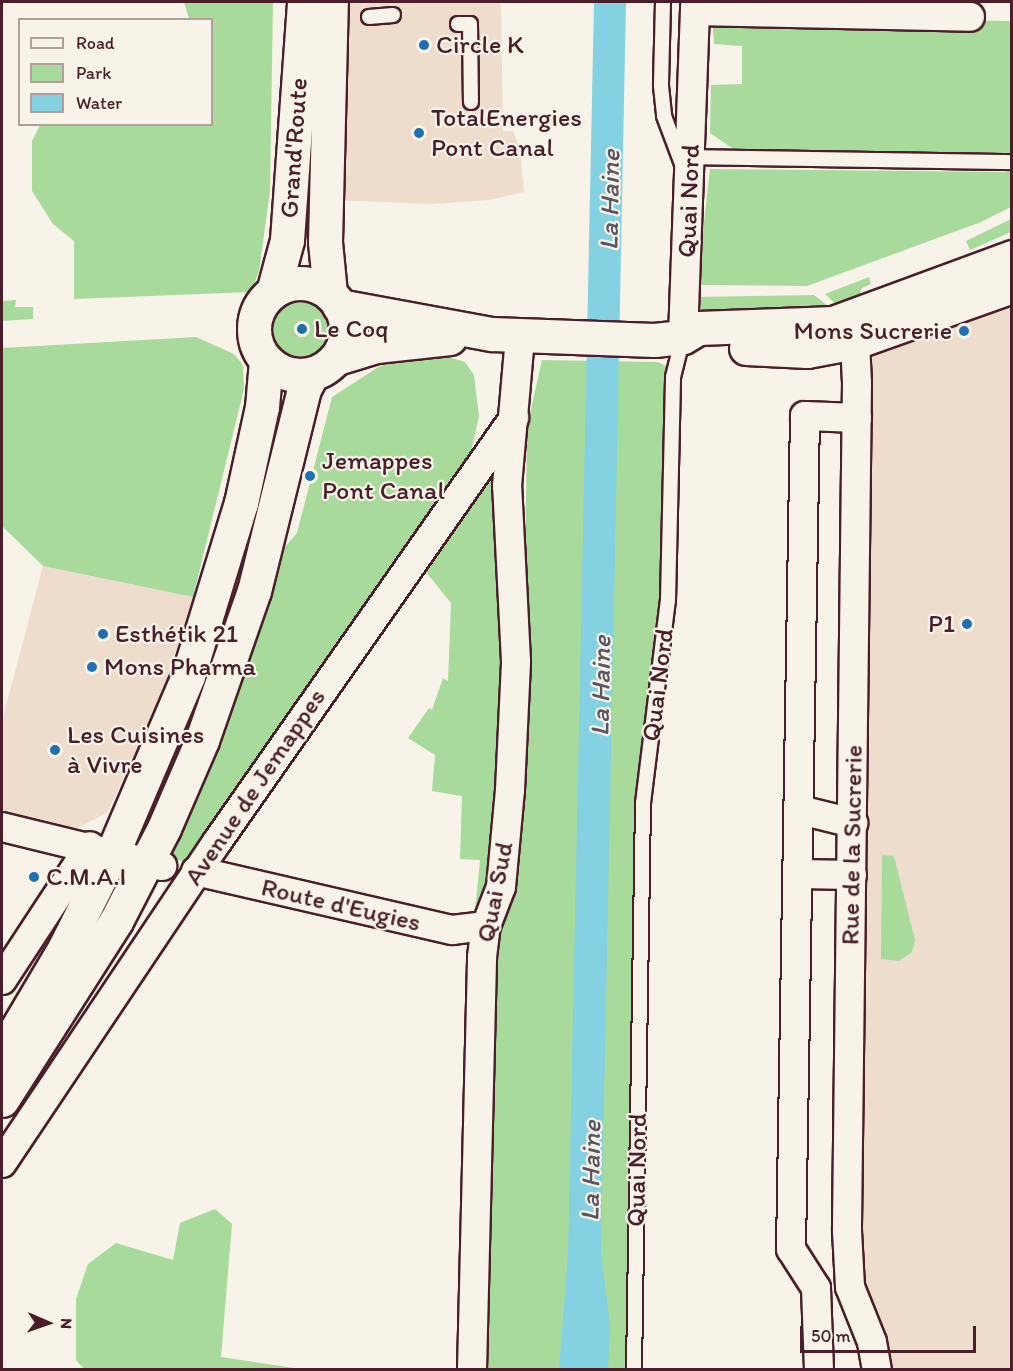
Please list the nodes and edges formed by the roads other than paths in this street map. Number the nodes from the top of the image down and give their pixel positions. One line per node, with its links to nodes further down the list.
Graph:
1 (663, 2): 10 (lane)
2 (325, 6): 13 (main road, Grand'Route); 14 (main road, Grand'Route)
3 (695, 6): 6 (street); 10 (street, Quai Nord)
4 (393, 15): 5 (lane)
5 (369, 17)
6 (970, 17)
7 (458, 24): 8 (lane)
8 (471, 102)
9 (1011, 162): 10 (lane)
10 (690, 170): 17 (street, Quai Nord)
11 (1011, 257): 15 (main road)
12 (1011, 286): 15 (main road)
13 (273, 292): 14 (main road); 18 (main road)
14 (334, 299): 16 (main road); 19 (main road)
15 (851, 330): 17 (main road); 21 (street, Rue de la Sucrerie)
16 (521, 336): 17 (main road); 19 (main road); 20 (street, Quai Sud)
17 (683, 337): 36 (lane, Quai Nord)
18 (266, 360): 19 (main road); 25 (main road)
19 (324, 366): 26 (main road, Avenue de Jemappes)
20 (515, 416): 27 (street, Avenue de Jemappes); 30 (street, Quai Sud)
21 (857, 418): 22 (street); 23 (street, Rue de la Sucrerie)
22 (800, 810): 23 (street); 28 (street)
23 (853, 823): 29 (street, Rue de la Sucrerie)
24 (2, 827): 25 (street)
25 (101, 849): 26 (street); 31 (street); 32 (main road)
26 (155, 864): 33 (main road, Avenue de Jemappes)
27 (196, 872): 30 (street, Route d'Eugies); 34 (street, Avenue de Jemappes)
28 (799, 874): 29 (street); 37 (street)
29 (852, 875): 38 (street, Rue de la Sucrerie)
30 (486, 926): 35 (street, Quai Sud)
31 (2, 980)
32 (2, 1054)
33 (2, 1100)
34 (2, 1163)
35 (472, 1370)
36 (634, 1370)
37 (819, 1370)
38 (877, 1370)

